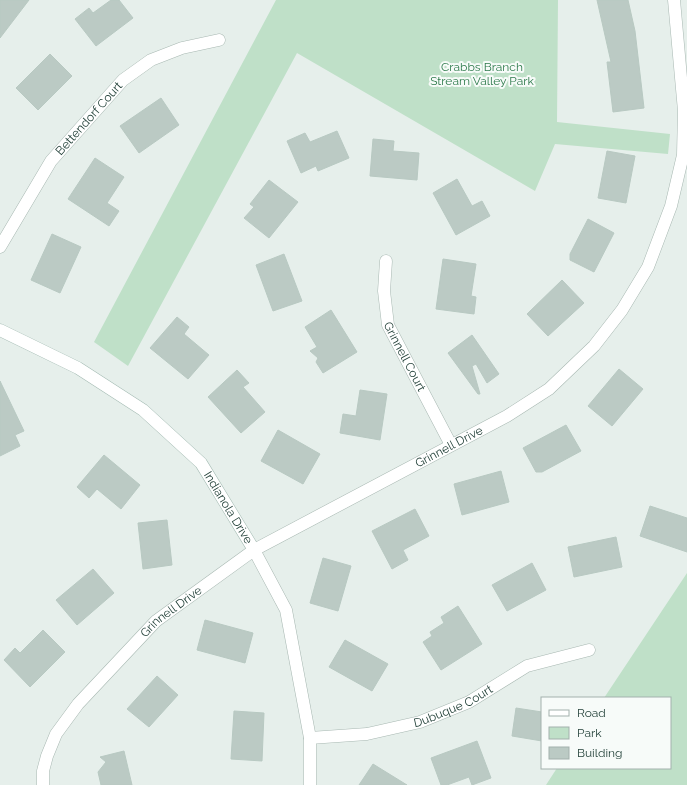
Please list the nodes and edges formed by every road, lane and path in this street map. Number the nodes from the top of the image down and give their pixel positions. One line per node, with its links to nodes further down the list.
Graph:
1 (674, 0): 3 (street, Grinnell Drive)
2 (219, 40): 4 (street, Bettendorf Court)
3 (686, 111): 7 (street, Grinnell Drive)
4 (0, 246)
5 (386, 261): 7 (street, Grinnell Court)
6 (0, 330): 8 (street, Indianola Drive)
7 (451, 445): 8 (street, Grinnell Drive)
8 (254, 550): 10 (street, Indianola Drive); 11 (street, Grinnell Drive)
9 (589, 650): 10 (street, Dubuque Court)
10 (310, 738): 12 (street, Indianola Drive)
11 (43, 785)
12 (310, 785)

